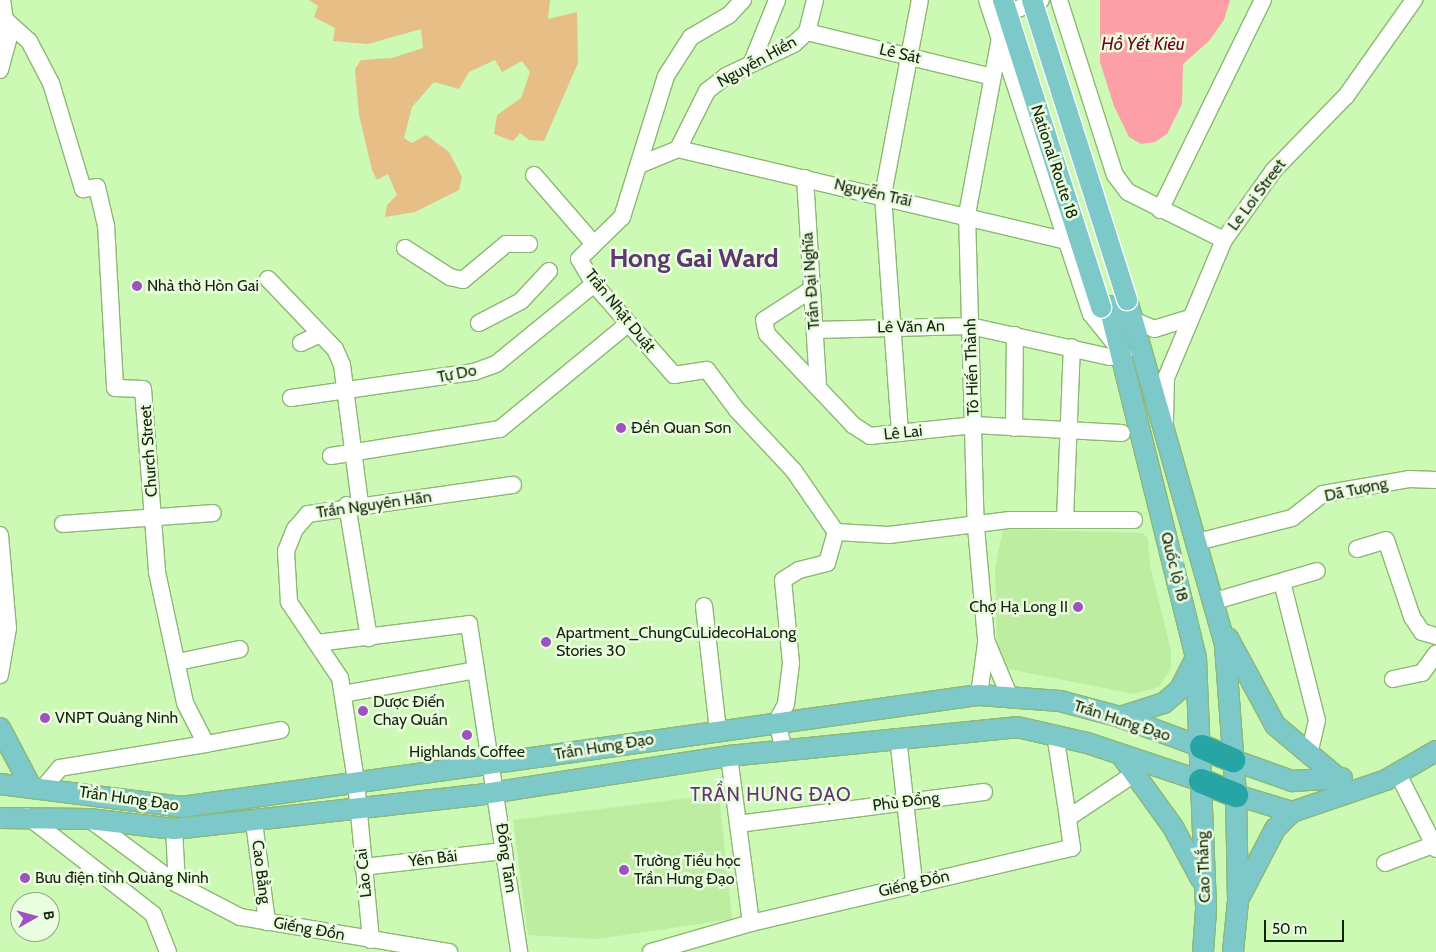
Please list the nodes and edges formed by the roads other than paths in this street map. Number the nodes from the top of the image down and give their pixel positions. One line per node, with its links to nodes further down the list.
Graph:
1 (743, 0): 22 (street, Trần Nhật Duật)
2 (777, 0): 18 (street)
3 (815, 0): 15 (street, Nguyễn Hiền)
4 (919, 0): 17 (street)
5 (987, 0): 14 (street)
6 (1003, 0): 37 (main road, National Route 18, bridge)
7 (1012, 0): 37 (main road, National Route 18)
8 (1032, 0): 37 (main road, National Route 18, bridge)
9 (1041, 0): 14 (street); 37 (main road, National Route 18)
10 (1059, 0): 26 (street)
11 (1263, 0): 26 (street)
12 (1414, 0): 28 (street, Le Loi Street)
13 (2, 8): 19 (street); 64 (street, Church Street)
14 (993, 19): 16 (street)
15 (807, 32): 17 (street, Lê Sát); 18 (street, Nguyễn Hiền)
16 (1000, 38): 20 (street, Tô Hiến Thành); 29 (street)
17 (910, 55): 20 (street, Lê Sát); 25 (street)
18 (752, 62): 21 (street, Nguyễn Hiền)
19 (0, 70)
20 (994, 77): 27 (street, Tô Hiến Thành)
21 (678, 149): 22 (street); 24 (street, Nguyễn Trãi)
22 (639, 165): 31 (street, Trần Nhật Duật)
23 (534, 175): 31 (street)
24 (805, 178): 25 (street, Nguyễn Trãi); 36 (street, Trần Đại Nghĩa)
25 (883, 195): 27 (street, Nguyễn Trãi); 42 (street)
26 (1160, 210): 28 (street)
27 (967, 214): 29 (street, Nguyễn Trãi); 41 (street, Tô Hiến Thành)
28 (1224, 240): 38 (street, Le Loi Street)
29 (1067, 241): 48 (street)
30 (529, 244): 32 (street)
31 (594, 244): 35 (street, Trần Nhật Duật)
32 (405, 248)
33 (549, 271): 39 (street)
34 (268, 280): 44 (street)
35 (594, 284): 40 (street, Trần Nhật Duật); 50 (street, Tự Do)
36 (812, 289): 43 (street, Trần Đại Nghĩa); 49 (street, Lê Lai)
37 (1121, 309): 38 (street); 48 (main road, National Route 18); 52 (main road, National Route 18)
38 (1189, 318): 52 (street, Le Loi Street)
39 (479, 323)
40 (628, 324): 58 (street); 69 (street, Trần Nhật Duật)
41 (970, 326): 42 (street, Lê Văn An); 45 (street, Lê Văn An); 53 (street, Tô Hiến Thành)
42 (892, 328): 43 (street, Lê Văn An); 56 (street)
43 (815, 330): 49 (street, Trần Đại Nghĩa)
44 (318, 335): 46 (street); 50 (street)
45 (1015, 335): 47 (street, Lê Văn An); 54 (street)
46 (301, 343)
47 (1072, 347): 48 (street, Lê Văn An); 55 (street)
48 (1124, 355): 85 (main road, Quốc lộ 18)
49 (818, 384): 56 (street, Lê Lai)
50 (344, 391): 51 (street, Tự Do); 58 (street)
51 (291, 398)
52 (1165, 424): 71 (main road, National Route 18)
53 (974, 425): 54 (street, Lê Lai); 56 (street, Lê Lai); 68 (street, Tô Hiến Thành)
54 (1014, 428): 55 (street, Lê Lai)
55 (1067, 431): 57 (street, Lê Lai); 65 (street)
56 (900, 433)
57 (1122, 433)
58 (355, 452): 59 (street); 62 (street)
59 (331, 456)
60 (1436, 480): 71 (street, Dã Tượng)
61 (513, 485): 62 (street, Trần Nguyên Hãn)
62 (354, 505): 79 (street); 81 (street, Trần Nguyên Hãn)
63 (213, 514): 64 (street)
64 (154, 517): 67 (street); 86 (street, Church Street)
65 (1065, 519): 66 (street); 68 (street)
66 (1134, 520)
67 (63, 524)
68 (976, 527): 69 (street); 80 (street, Tô Hiến Thành)
69 (836, 532): 94 (street)
70 (0, 535): 82 (street)
71 (1196, 542): 75 (main road, Quốc lộ 18)
72 (1357, 549): 78 (street)
73 (1317, 571): 74 (street)
74 (1282, 582): 75 (street); 106 (street)
75 (1215, 601): 77 (main road, Quốc lộ 18)
76 (704, 606): 98 (street)
77 (1220, 621): 106 (main road); 108 (main road, Quốc lộ 18)
78 (1436, 636)
79 (369, 638): 81 (street); 87 (street, Đồng Tâm)
80 (986, 640): 91 (street, Tô Hiến Thành); 92 (street)
81 (317, 643): 90 (street, Trần Nguyên Hãn)
82 (3, 647): 88 (street)
83 (240, 649): 86 (street)
84 (1436, 654): 89 (street)
85 (1196, 658): 93 (main road); 102 (main road, Quốc lộ 18)
86 (178, 662): 101 (street, Church Street)
87 (476, 670): 90 (street); 109 (street, Đồng Tâm)
88 (0, 675)
89 (1393, 680)
90 (342, 694): 113 (street, Trần Nguyên Hãn)
91 (1009, 694): 92 (main road, Trần Hưng Đạo); 93 (main road, Trần Hưng Đạo); 95 (main road)
92 (979, 695): 94 (main road, Trần Hưng Đạo)
93 (1120, 716): 102 (main road, Trần Hưng Đạo)
94 (777, 721): 98 (main road, Trần Hưng Đạo); 103 (street)
95 (1017, 727): 99 (main road, Trần Hưng Đạo); 100 (main road, Trần Hưng Đạo)
96 (0, 728): 116 (main road)
97 (282, 730): 101 (street)
98 (718, 730): 109 (main road, Trần Hưng Đạo)
99 (1055, 734): 104 (main road, Trần Hưng Đạo); 125 (street)
100 (898, 737): 103 (main road, Trần Hưng Đạo); 120 (street)
101 (206, 744): 116 (street)
102 (1202, 747): 108 (highway); 114 (main road, Quốc lộ 18)
103 (784, 750): 105 (main road, Trần Hưng Đạo)
104 (1121, 755): 110 (main road); 114 (main road, Trần Hưng Đạo)
105 (729, 756): 117 (main road, Trần Hưng Đạo); 128 (street)
106 (1309, 756): 111 (main road)
107 (1434, 756): 112 (main road)
108 (1233, 760): 111 (main road); 119 (main road, Quốc lộ 18)
109 (490, 764): 113 (main road, Trần Hưng Đạo); 117 (street, Đồng Tâm)
110 (1134, 774): 125 (street); 137 (main road)
111 (1337, 777): 112 (main road)
112 (1392, 777): 122 (main road); 130 (street)
113 (356, 781): 116 (main road, Trần Hưng Đạo); 121 (street, Trần Nguyên Hãn)
114 (1201, 781): 119 (highway); 137 (main road, Cao Thắng)
115 (0, 784): 116 (main road, Trần Hưng Đạo)
116 (37, 786)
117 (496, 792): 121 (main road, Trần Hưng Đạo); 131 (street, Đồng Tâm)
118 (984, 792): 120 (street, Phù Đổng)
119 (1236, 795): 122 (main road); 136 (main road, Cao Thắng)
120 (904, 803): 128 (street, Phù Đổng); 134 (street)
121 (356, 806): 127 (main road, Trần Hưng Đạo); 133 (street, Lào Cai)
122 (1292, 812): 136 (main road)
123 (27, 816): 124 (main road, Trần Hưng Đạo); 126 (main road, Trần Hưng Đạo); 141 (street)
124 (0, 818)
125 (1068, 818): 134 (street, Giếng Đồn)
126 (89, 819): 129 (main road, Trần Hưng Đạo); 135 (street, Giếng Đồn)
127 (254, 822): 129 (main road, Trần Hưng Đạo); 138 (street, Cao Bằng)
128 (738, 824): 139 (street)
129 (174, 829): 135 (street)
130 (1434, 847): 132 (street)
131 (504, 850): 133 (street, Yên Bái); 143 (street, Đồng Tâm)
132 (1385, 863)
133 (363, 867): 140 (street, Lào Cai)
134 (914, 883): 139 (street, Giếng Đồn)
135 (177, 884): 138 (street, Giếng Đồn)
136 (1238, 900): 146 (main road, Cao Thắng)
137 (1206, 910): 145 (main road, Cao Thắng)
138 (267, 922): 140 (street, Giếng Đồn)
139 (751, 923): 144 (street, Giếng Đồn)
140 (371, 940): 142 (street, Giếng Đồn)
141 (168, 952)
142 (449, 952)
143 (519, 952)
144 (651, 952)
145 (1203, 952)
146 (1233, 952)

